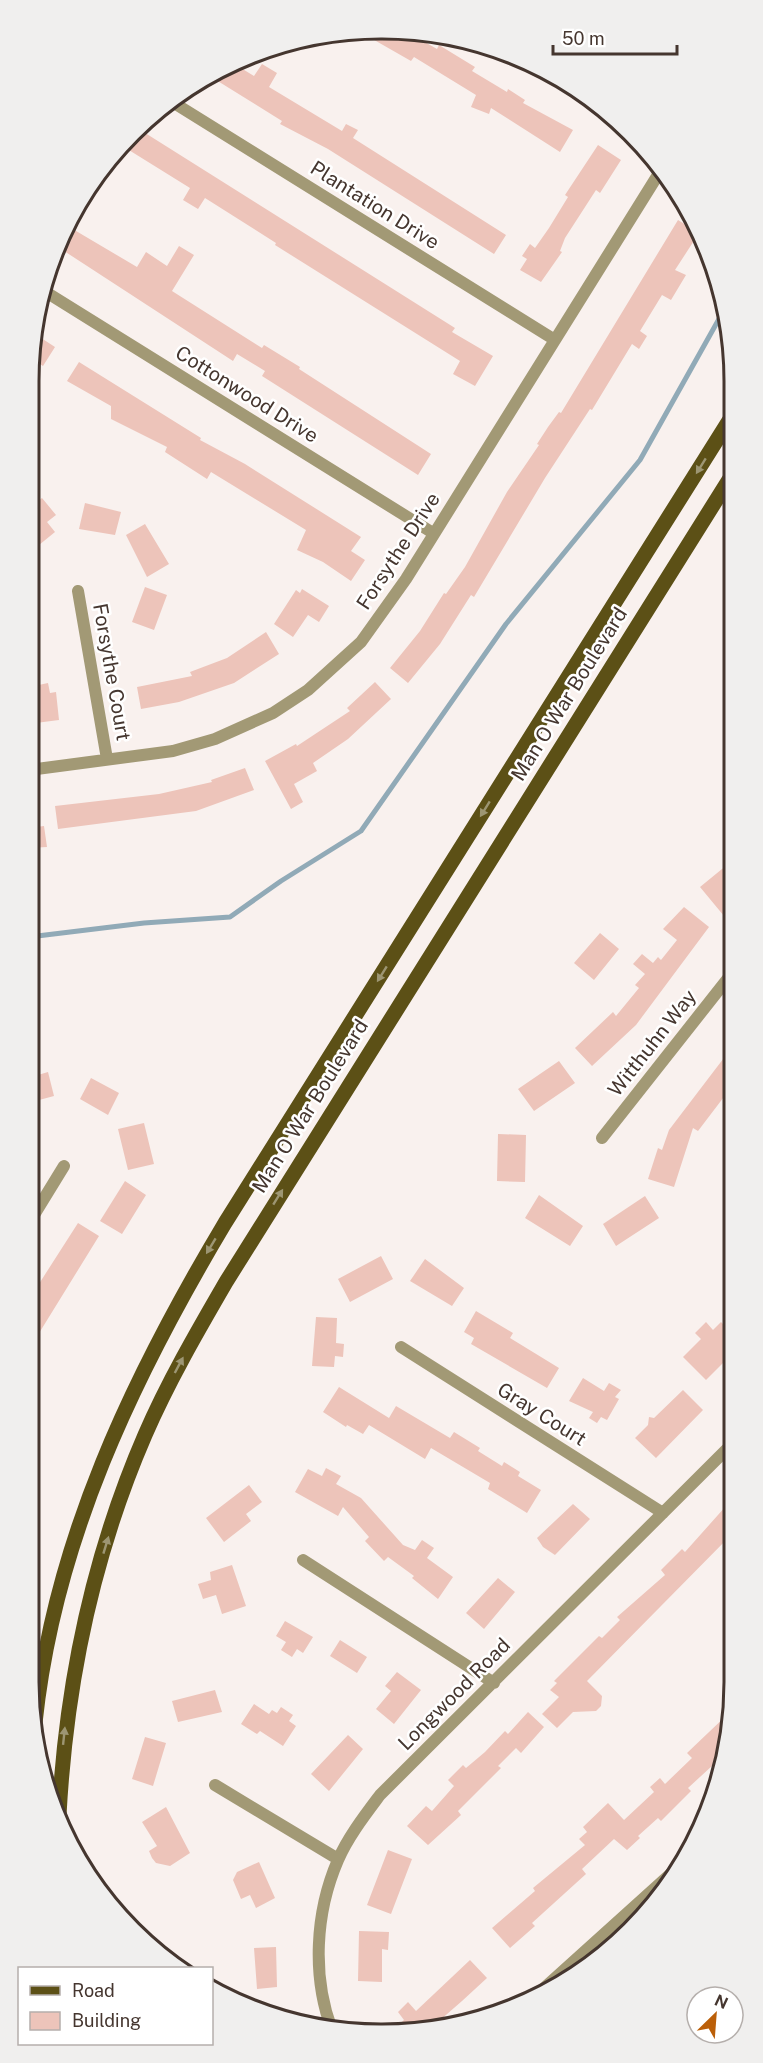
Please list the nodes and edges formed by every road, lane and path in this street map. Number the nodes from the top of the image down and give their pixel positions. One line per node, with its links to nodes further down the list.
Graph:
1 (179, 106): 4 (street, Plantation Drive)
2 (656, 178): 4 (street, Forsythe Drive)
3 (51, 295): 7 (street, Cottonwood Drive)
4 (555, 340): 7 (street, Forsythe Drive)
5 (724, 429): 20 (main road, Man O War Boulevard, one-way to 20)
6 (724, 488): 22 (main road, Man O War Boulevard, one-way to 6)
7 (434, 533): 9 (street, Forsythe Drive)
8 (78, 591): 9 (street, Forsythe Court)
9 (107, 759): 10 (street, Forsythe Drive)
10 (39, 768)
11 (724, 983): 12 (street, Witthuhn Way)
12 (602, 1138)
13 (64, 1166): 14 (street)
14 (39, 1206)
15 (401, 1347): 17 (street, Gray Court)
16 (724, 1452): 17 (street, Longwood Road)
17 (663, 1513): 19 (street, Longwood Road)
18 (303, 1560): 19 (street)
19 (494, 1683): 23 (street, Longwood Road)
20 (40, 1696)
21 (215, 1785): 23 (street)
22 (60, 1800)
23 (338, 1859): 26 (street, Longwood Road)
24 (653, 1890): 25 (street)
25 (561, 1973)
26 (329, 2020)

